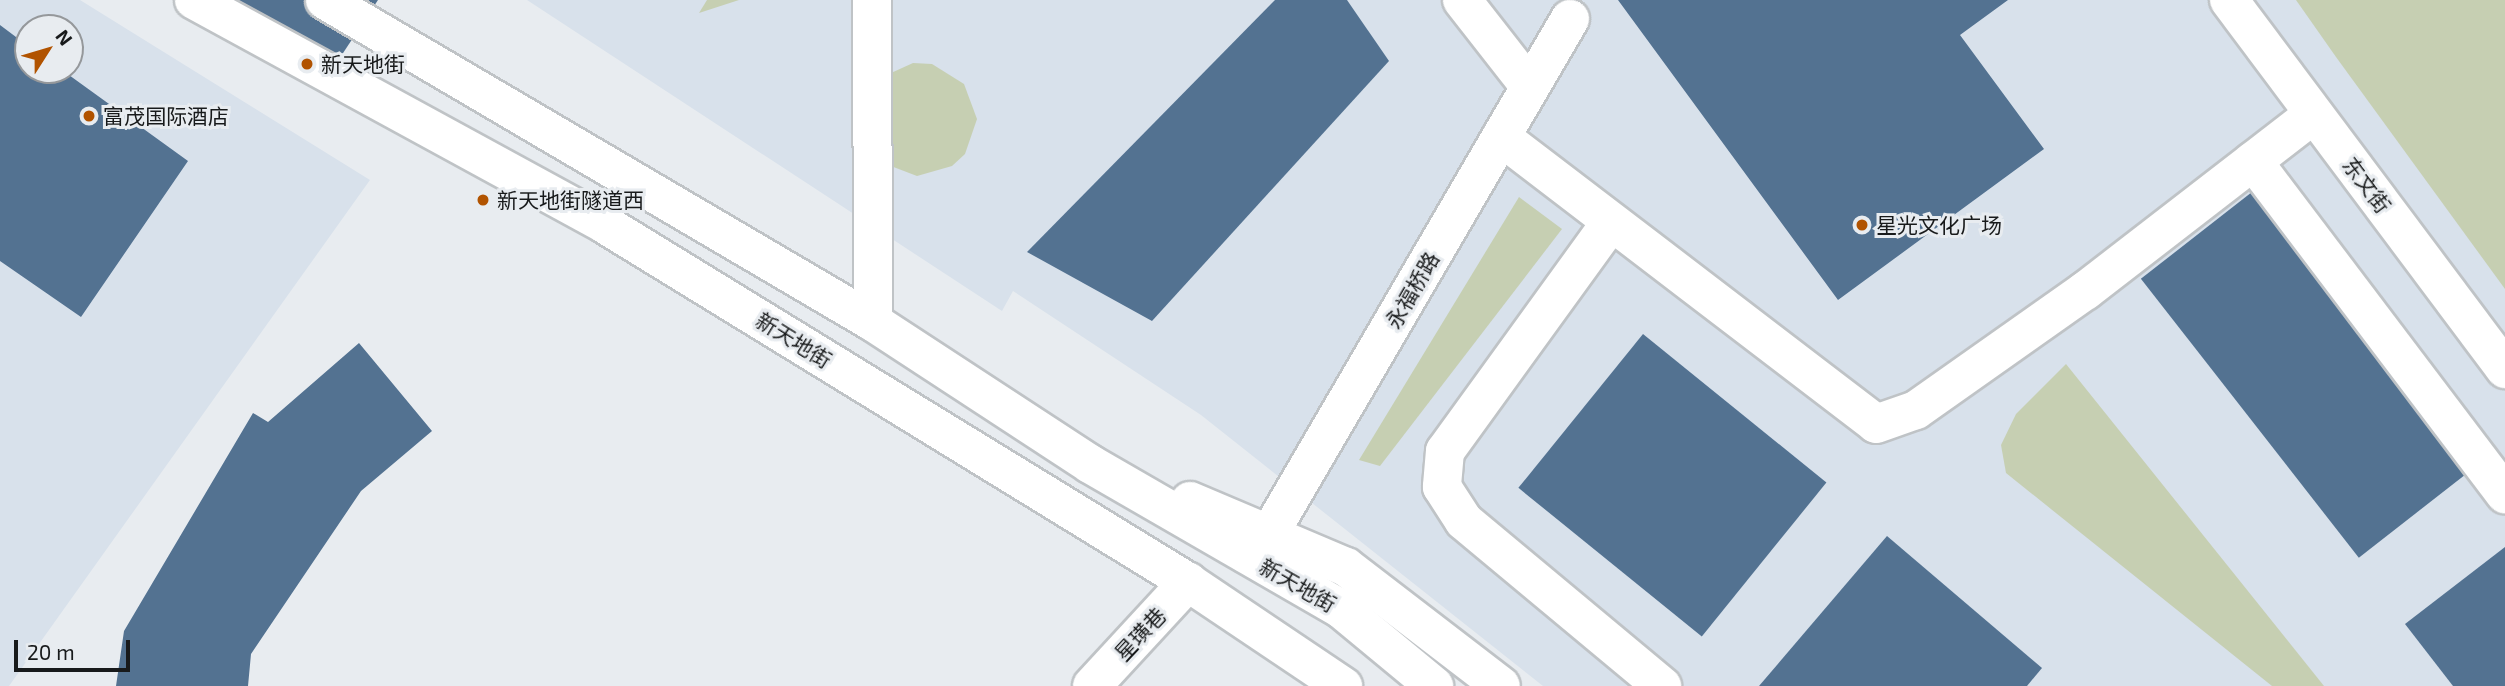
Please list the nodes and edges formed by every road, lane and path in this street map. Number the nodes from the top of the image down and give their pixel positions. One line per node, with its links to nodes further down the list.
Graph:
1 (194, 0): 16 (main road, 新天地街)
2 (325, 0): 12 (main road)
3 (873, 0): 12 (main road)
4 (1462, 0): 7 (main road)
5 (2229, 0): 8 (main road, 东文街)
6 (1570, 19): 7 (main road, 永福桥路)
7 (1530, 87): 9 (main road, 永福桥路)
8 (2314, 114): 10 (main road); 13 (main road, 东文街)
9 (1501, 137): 11 (main road); 15 (main road, 永福桥路)
10 (2253, 161): 11 (main road); 14 (main road)
11 (1611, 222): 21 (main road)
12 (873, 322): 15 (main road)
13 (2505, 369)
14 (2505, 494)
15 (1259, 543): 19 (main road, 新天地街); 20 (main road)
16 (1188, 582): 17 (main road, 星璜巷); 18 (main road, 新天地街)
17 (1092, 686)
18 (1342, 686)
19 (1434, 686)
20 (1501, 686)
21 (1662, 686)

